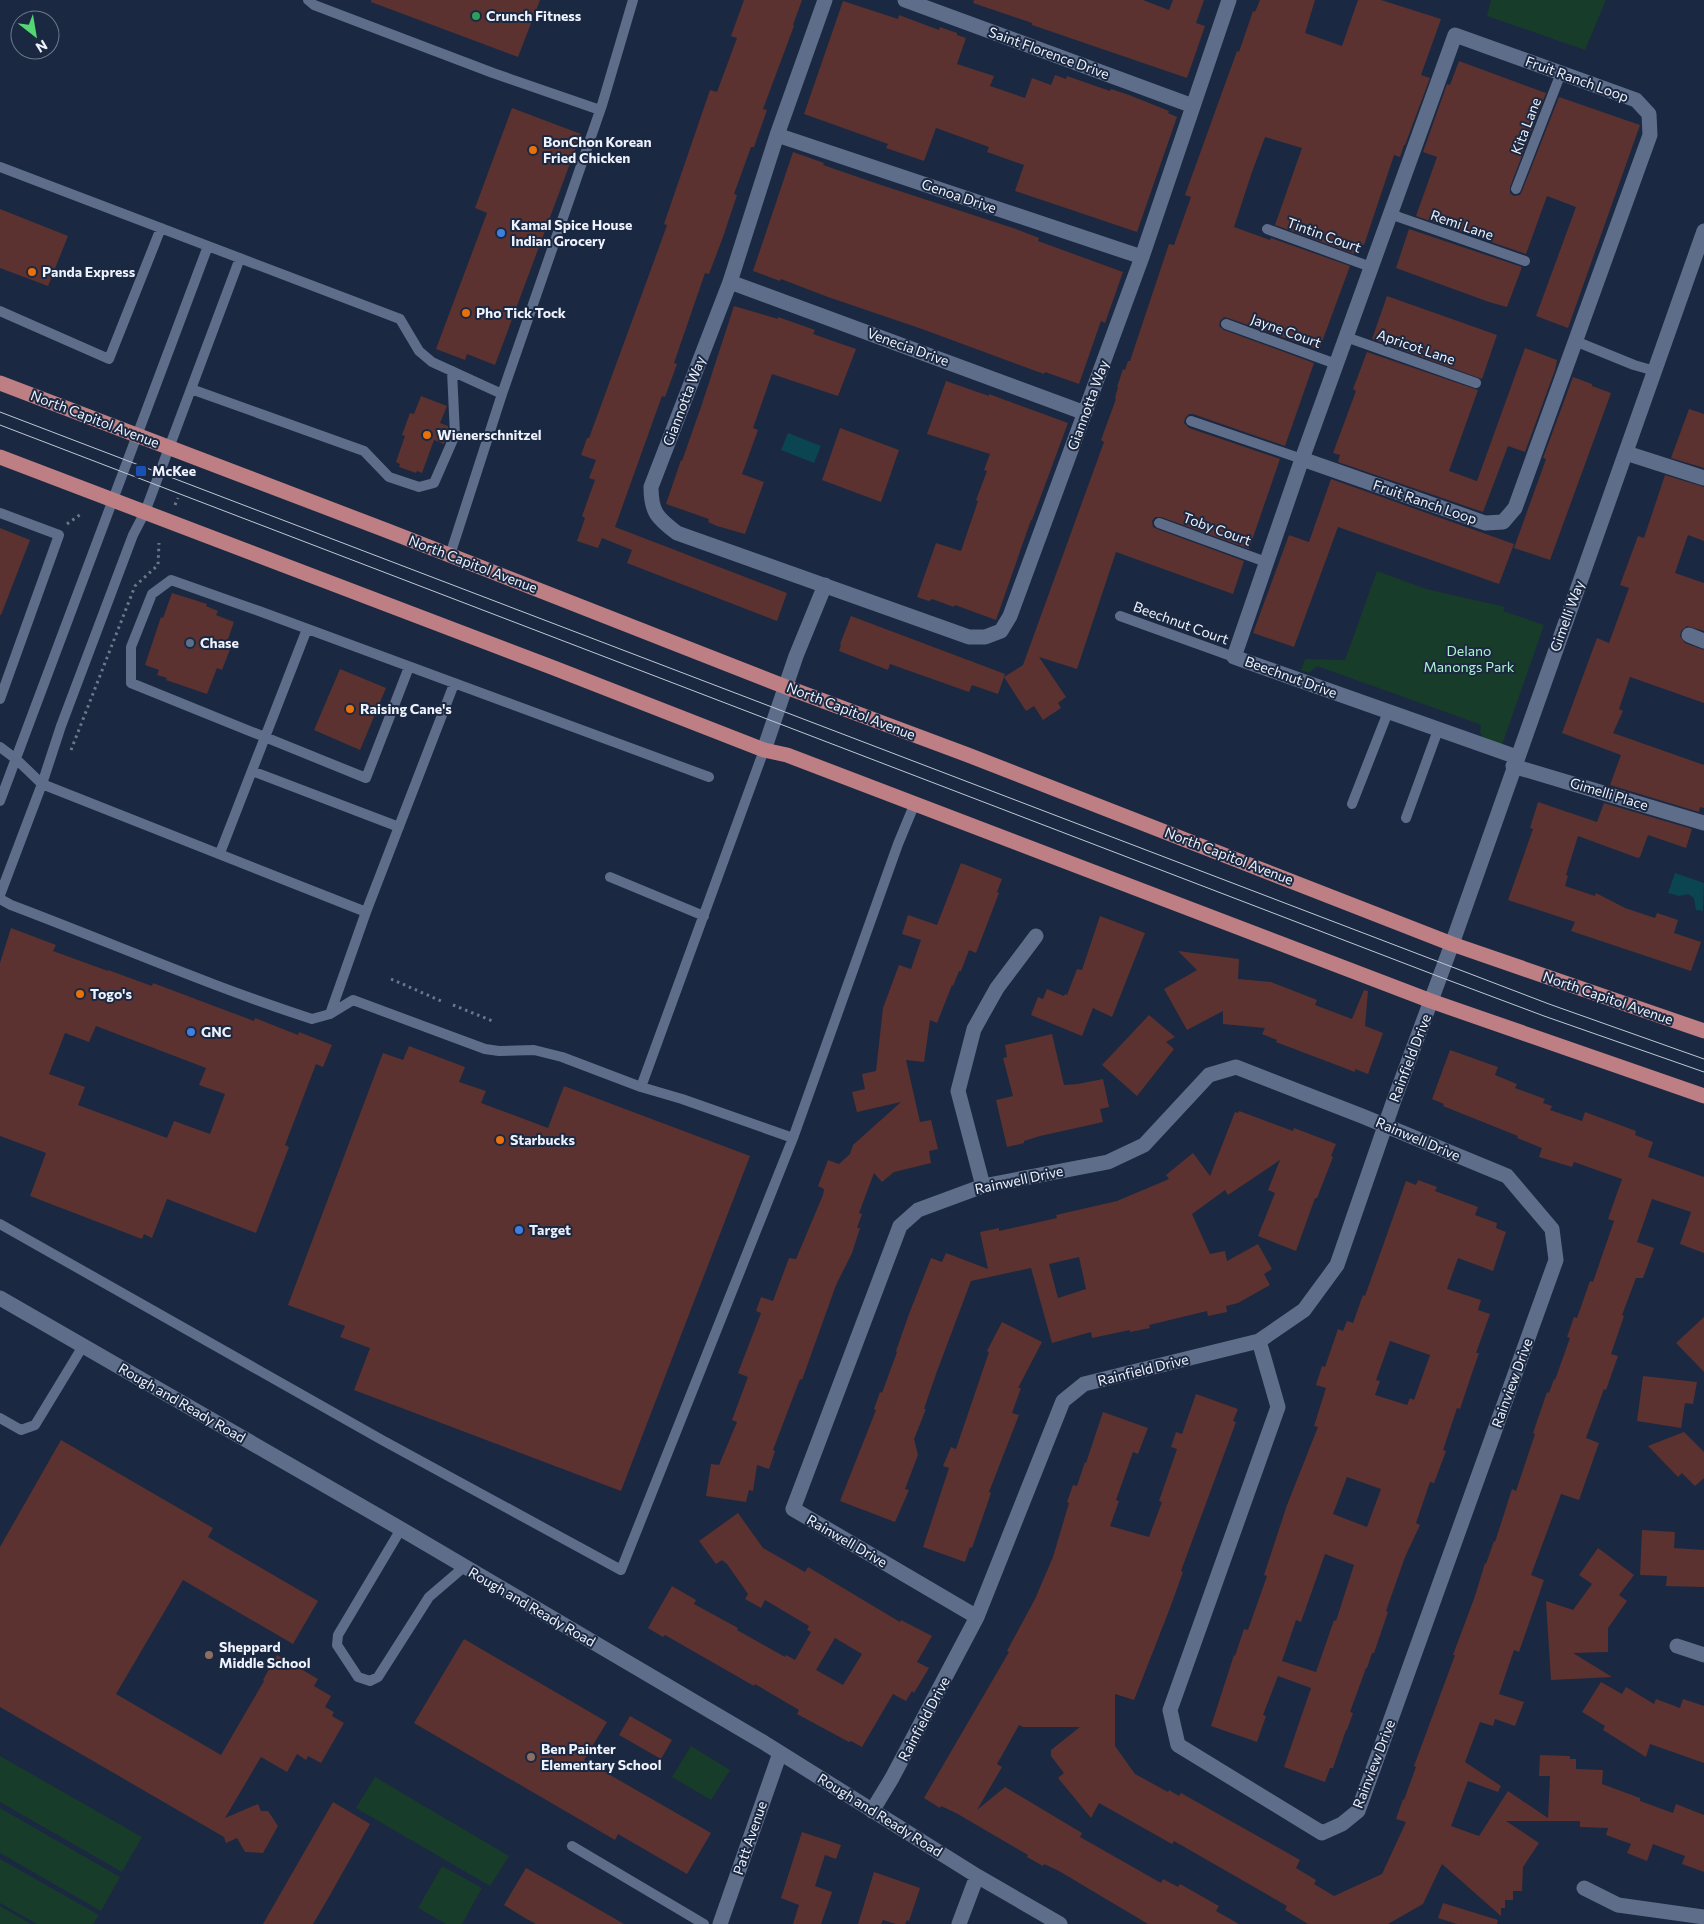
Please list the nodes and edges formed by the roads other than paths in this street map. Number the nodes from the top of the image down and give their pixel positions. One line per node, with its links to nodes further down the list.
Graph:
1 (308, 0): 8 (lane)
2 (632, 0): 8 (lane)
3 (824, 0): 9 (street, Giannotta Way)
4 (905, 0): 7 (street, Saint Florence Drive)
5 (1229, 0): 7 (street, Giannotta Way)
6 (1561, 73): 11 (lane, Kita Lane); 12 (street, Fruit Ranch Loop); 25 (street, Fruit Ranch Loop)
7 (1193, 106): 17 (street, Giannotta Way)
8 (600, 110): 32 (lane)
9 (777, 135): 17 (street, Genoa Drive); 21 (street, Giannotta Way)
10 (0, 167): 13 (lane)
11 (1516, 189)
12 (1390, 214): 19 (lane, Remi Lane); 20 (street, Fruit Ranch Loop)
13 (161, 228): 16 (lane); 22 (lane)
14 (1267, 229): 20 (lane, Tintin Court)
15 (1704, 231): 28 (street, Gimelli Way)
16 (208, 246): 18 (lane); 35 (lane)
17 (1142, 257): 33 (street, Giannotta Way)
18 (240, 258): 27 (lane); 31 (lane)
19 (1525, 261)
20 (1371, 267): 24 (street, Fruit Ranch Loop)
21 (730, 282): 33 (street, Venecia Drive); 47 (street, Giannotta Way)
22 (0, 311)
23 (1226, 324): 26 (lane, Jayne Court)
24 (1346, 337): 26 (street, Fruit Ranch Loop); 29 (lane, Apricot Lane)
25 (1575, 341): 28 (lane); 39 (street, Fruit Ranch Loop)
26 (1336, 364): 39 (street, Fruit Ranch Loop)
27 (452, 371): 31 (lane); 32 (lane)
28 (1655, 371): 37 (street, Gimelli Way)
29 (1476, 382)
30 (0, 383): 35 (main road, North Capitol Avenue)
31 (191, 389): 36 (lane)
32 (502, 394): 45 (lane)
33 (1085, 412): 47 (street, Giannotta Way)
34 (1191, 421): 39 (lane)
35 (137, 435): 36 (main road, North Capitol Avenue); 41 (lane)
36 (169, 447): 42 (lane); 45 (main road, North Capitol Avenue)
37 (1626, 453): 40 (street); 63 (street, Gimelli Way)
38 (0, 457): 41 (main road)
39 (1302, 459): 46 (street, Beechnut Drive)
40 (1704, 478)
41 (113, 500): 42 (main road); 62 (lane)
42 (145, 512): 61 (main road); 66 (lane)
43 (0, 513): 56 (lane)
44 (1158, 523): 46 (lane, Toby Court)
45 (450, 555): 55 (main road, North Capitol Avenue)
46 (1266, 562): 52 (street, Beechnut Drive)
47 (825, 585): 55 (street)
48 (1120, 616): 52 (lane, Beechnut Court)
49 (307, 629): 53 (lane); 59 (lane); 59 (lane)
50 (1689, 636): 51 (street)
51 (1704, 640)
52 (1234, 657): 57 (street, Beechnut Drive)
53 (409, 666): 54 (lane); 59 (lane)
54 (454, 684): 65 (lane); 72 (lane)
55 (786, 686): 61 (street); 79 (main road, North Capitol Avenue)
56 (1, 696)
57 (1388, 712): 58 (street, Beechnut Drive); 69 (lane)
58 (1438, 730): 63 (street, Beechnut Drive); 70 (lane)
59 (265, 736): 64 (lane)
60 (0, 747): 62 (lane)
61 (764, 750): 68 (main road); 77 (lane)
62 (16, 758): 66 (lane); 67 (lane)
63 (1515, 762): 71 (street, Gimelli Place); 79 (street, Gimelli Way)
64 (252, 771): 72 (lane); 73 (lane)
65 (709, 777)
66 (42, 784): 73 (lane); 75 (lane)
67 (0, 801)
68 (915, 803): 80 (main road); 86 (lane)
69 (1352, 804)
70 (1406, 818)
71 (1704, 823)
72 (399, 827): 76 (lane)
73 (220, 853): 76 (lane)
74 (610, 878): 77 (lane)
75 (0, 897): 81 (lane)
76 (366, 912): 81 (lane)
77 (704, 916): 83 (lane)
78 (1036, 936): 87 (street)
79 (1452, 944): 80 (street, Gimelli Way); 82 (main road, North Capitol Avenue)
80 (1431, 1001): 84 (main road); 85 (street, Rainfield Drive)
81 (330, 1014): 83 (lane)
82 (1704, 1031)
83 (641, 1087): 86 (lane)
84 (1704, 1096)
85 (1385, 1125): 87 (street, Rainwell Drive); 89 (street, Rainwell Drive); 91 (street, Rainfield Drive)
86 (793, 1138): 88 (lane)
87 (983, 1186): 96 (street, Rainwell Drive)
88 (0, 1224)
89 (1552, 1229): 91 (street, Rainview Drive)
90 (0, 1298): 92 (street, Rough and Ready Road)
91 (1259, 1341): 96 (street, Rainfield Drive)
92 (83, 1346): 93 (lane); 94 (street, Rough and Ready Road)
93 (0, 1418)
94 (401, 1529): 95 (street, Rough and Ready Road); 95 (lane)
95 (464, 1567): 99 (street, Rough and Ready Road)
96 (977, 1617): 100 (street, Rainfield Drive)
97 (1677, 1646): 98 (street)
98 (1704, 1655)
99 (780, 1753): 100 (street, Rough and Ready Road); 106 (street, Patt Avenue)
100 (872, 1811): 102 (street, Rough and Ready Road)
101 (572, 1846): 105 (lane)
102 (977, 1876): 107 (street); 108 (street, Rough and Ready Road)
103 (1584, 1888): 104 (street)
104 (1704, 1917)
105 (704, 1924)
106 (720, 1924)
107 (959, 1924)
108 (1060, 1924)

